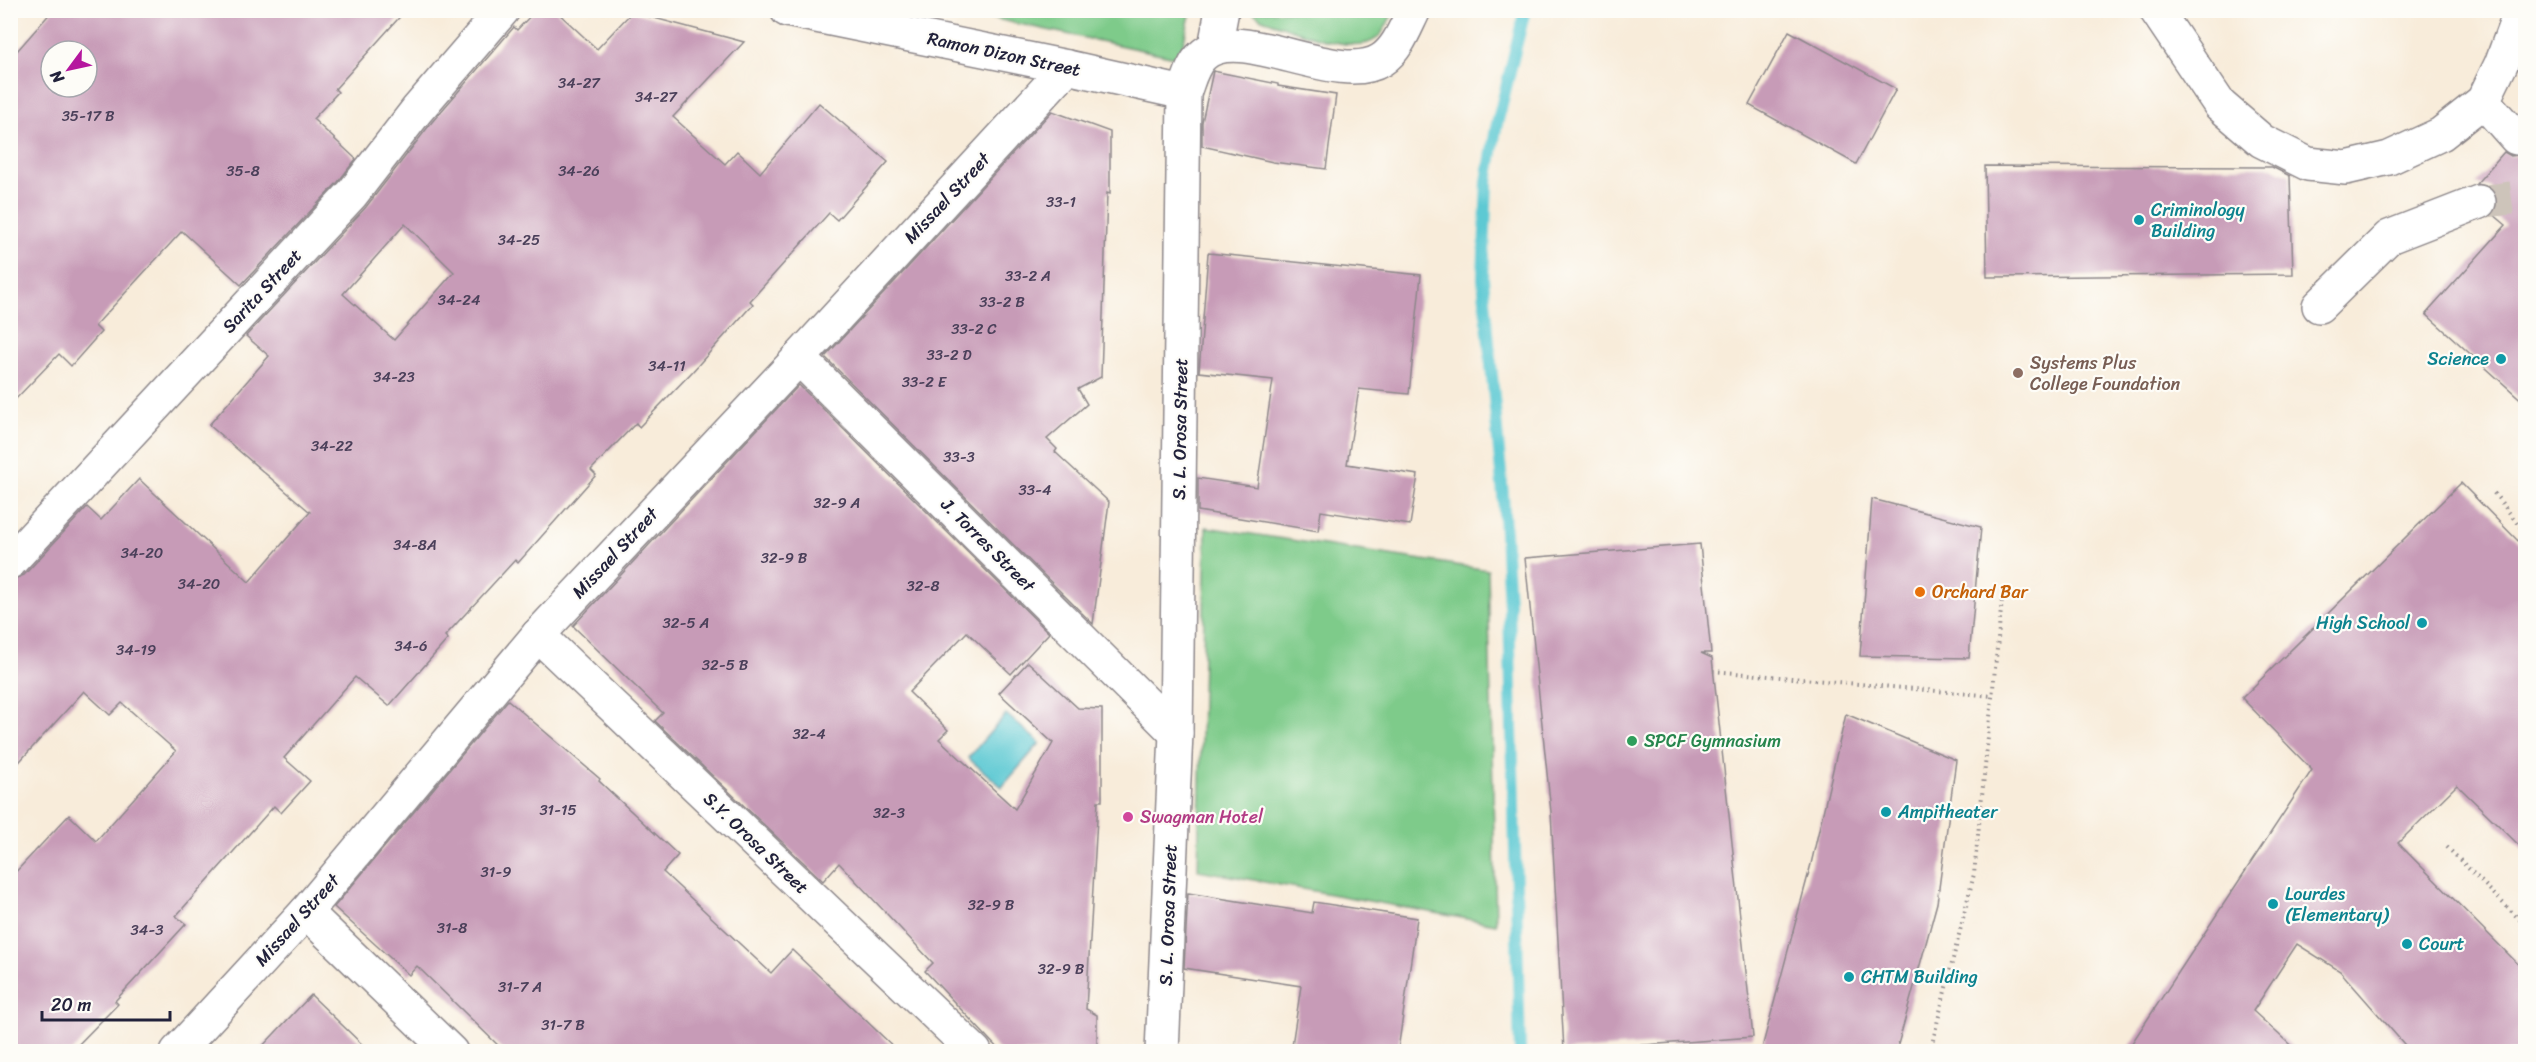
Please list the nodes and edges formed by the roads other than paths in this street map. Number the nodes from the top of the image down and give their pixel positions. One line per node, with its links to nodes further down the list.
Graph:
1 (503, 10): 15 (street, Sarita Street)
2 (787, 10): 8 (street, Ramon Dizon Street)
3 (1222, 10): 7 (street)
4 (1414, 10): 7 (street)
5 (2156, 10): 10 (street)
6 (2521, 10): 10 (street)
7 (1215, 47): 9 (street, S. L. Orosa Street)
8 (1067, 67): 9 (street, Ramon Dizon Street); 14 (street, Missael Street)
9 (1184, 93): 17 (street, S. L. Orosa Street)
10 (2483, 101): 11 (street)
11 (2516, 138)
12 (2479, 202): 13 (street)
13 (2319, 306)
14 (800, 358): 16 (street, Missael Street); 17 (street, J. Torres Street)
15 (10, 562)
16 (538, 635): 18 (street, Missael Street); 21 (street, S.Y. Orosa Street)
17 (1176, 733): 22 (street, S. L. Orosa Street)
18 (306, 912): 19 (street, Missael Street); 20 (street)
19 (177, 1052)
20 (451, 1052)
21 (975, 1052)
22 (1162, 1052)

